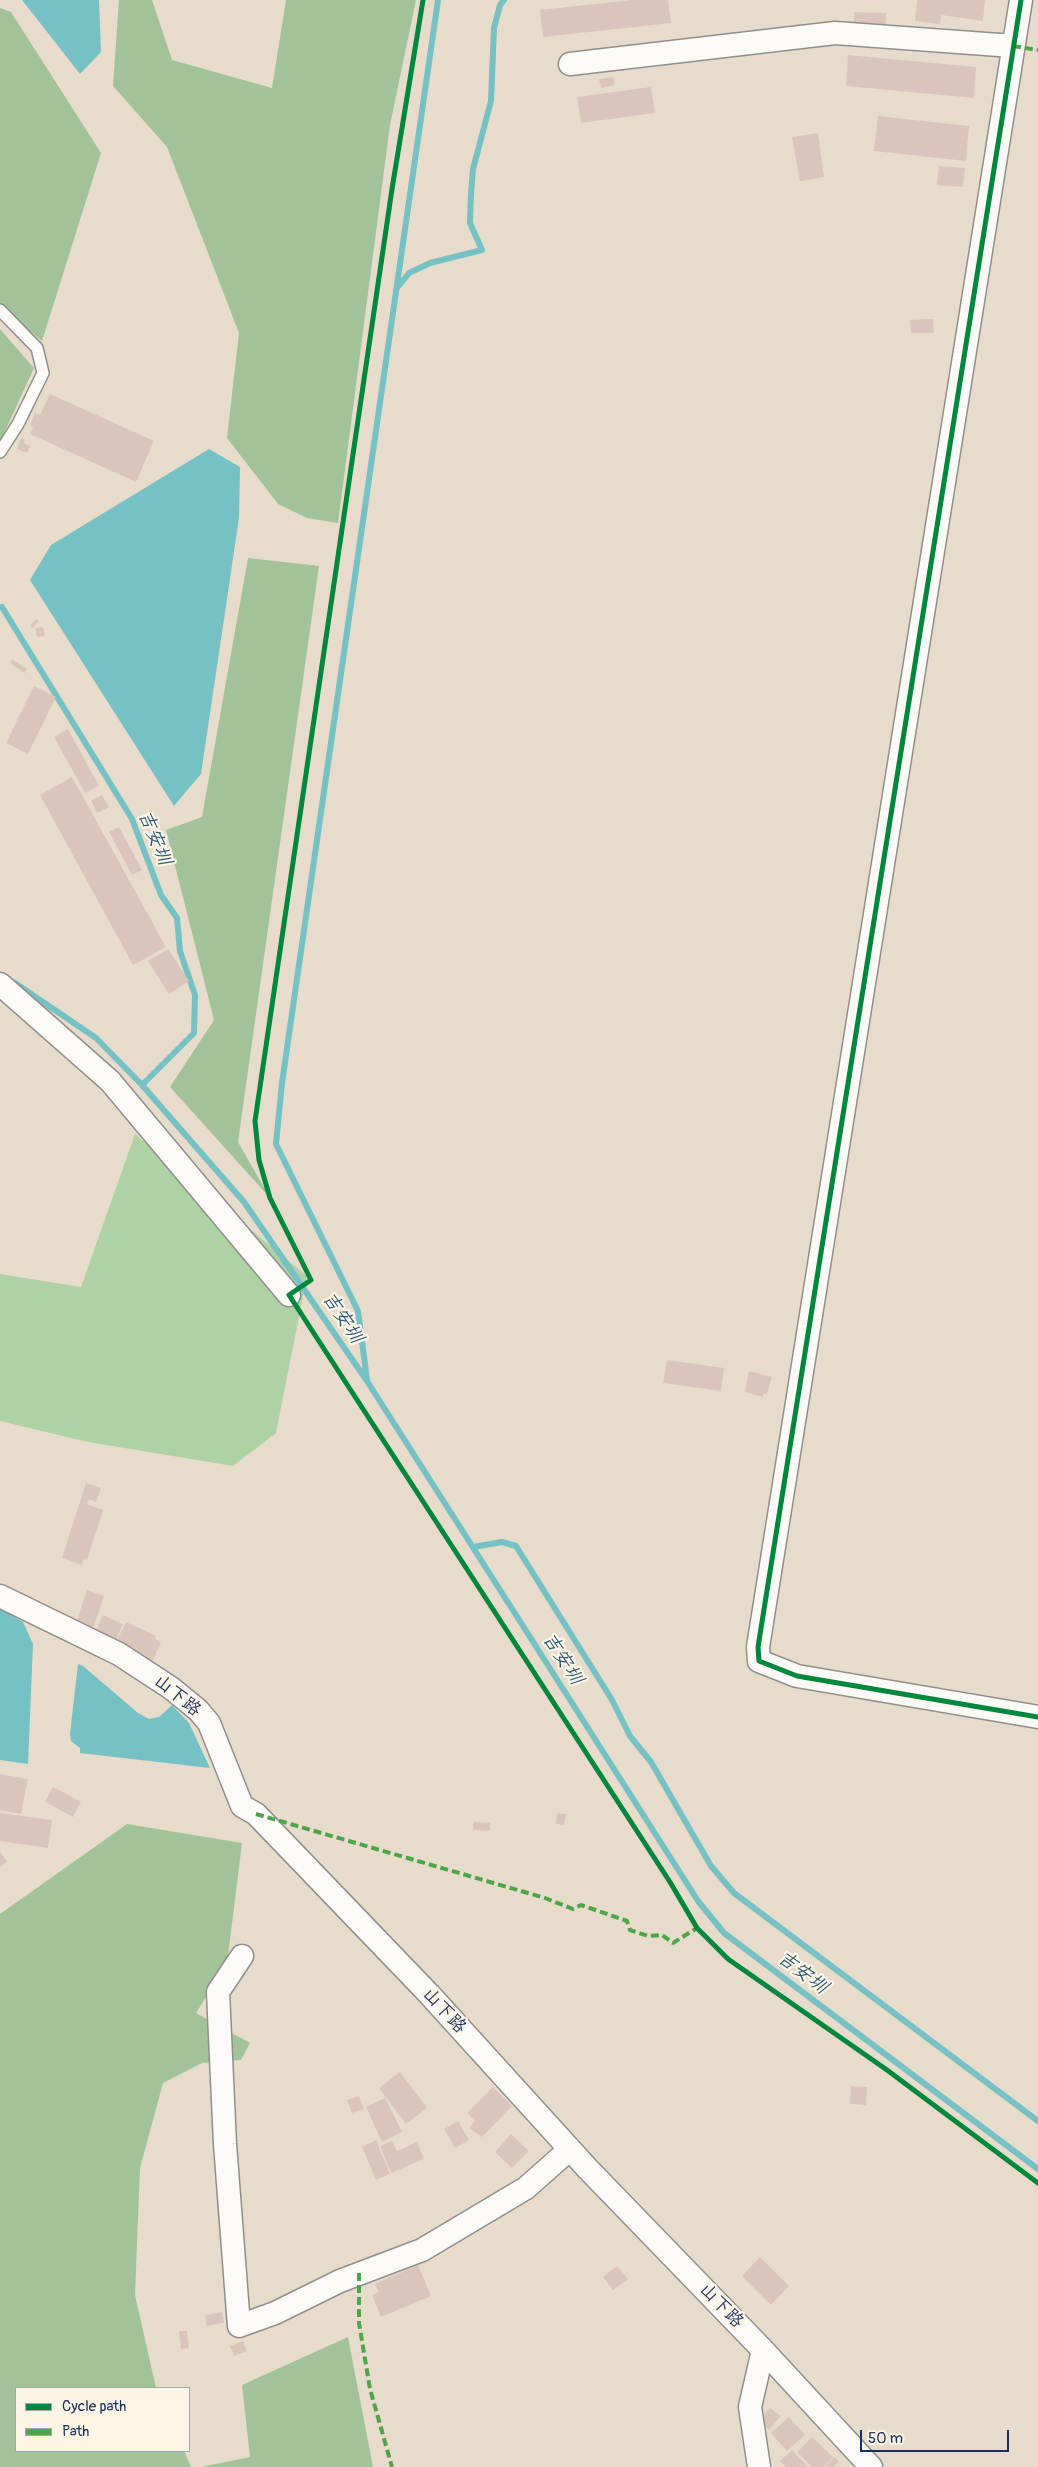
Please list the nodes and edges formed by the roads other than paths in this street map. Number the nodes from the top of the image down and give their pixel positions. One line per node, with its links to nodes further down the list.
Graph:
1 (1021, 0): 2 (street)
2 (1013, 46): 3 (street); 9 (street)
3 (570, 64)
4 (0, 310): 5 (lane)
5 (0, 452)
6 (0, 984): 7 (street)
7 (289, 1295)
8 (0, 1596): 11 (street, 山下路)
9 (1038, 1717)
10 (242, 1956): 11 (street)
11 (570, 2149): 12 (street, 山下路)
12 (763, 2350): 13 (street); 14 (street, 山下路)
13 (759, 2467)
14 (871, 2467)

